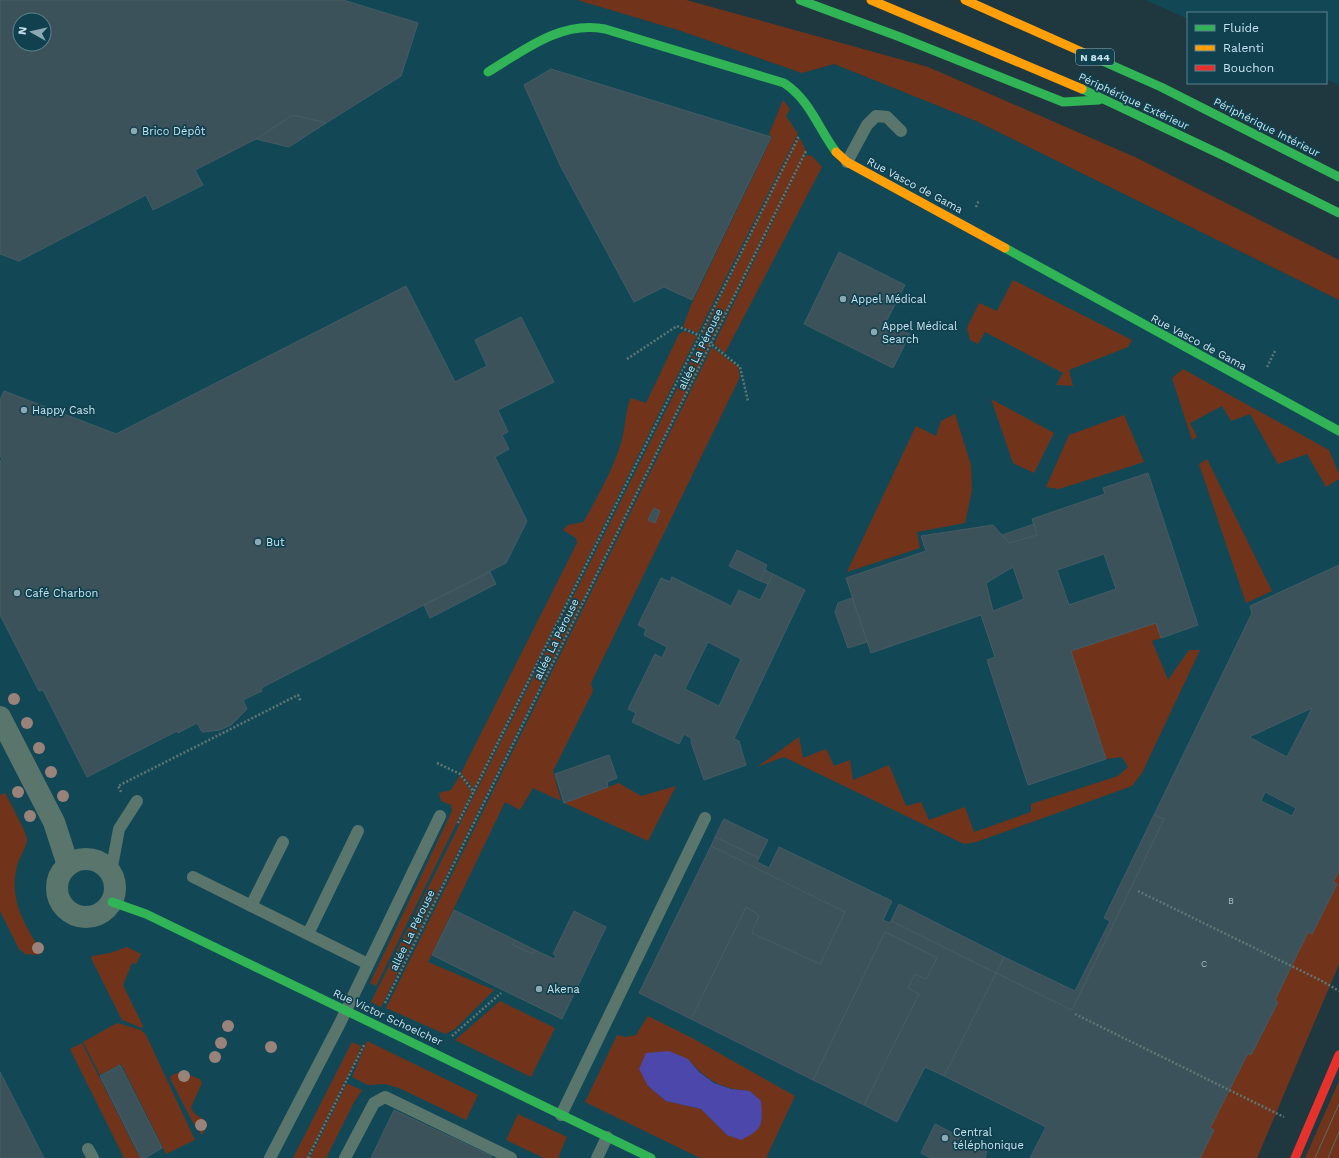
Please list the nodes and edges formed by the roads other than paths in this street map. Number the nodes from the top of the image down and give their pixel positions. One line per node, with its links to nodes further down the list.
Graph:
1 (800, 0): 5 (main road)
2 (871, 0): 5 (main road, Périphérique Extérieur)
3 (965, 0): 8 (main road, Périphérique Intérieur / N 844)
4 (488, 72): 7 (main road, Rue Vasco de Gama)
5 (1104, 99): 9 (main road, Périphérique Extérieur)
6 (901, 131): 7 (lane)
7 (847, 162): 10 (main road, Rue Vasco de Gama)
8 (1339, 177)
9 (1339, 213)
10 (1339, 431)
11 (0, 717): 17 (street)
12 (137, 801): 18 (lane)
13 (440, 816): 23 (lane)
14 (705, 818): 26 (lane)
15 (358, 831): 22 (lane)
16 (283, 842): 21 (lane)
17 (68, 865): 18 (street); 20 (street)
18 (111, 872): 20 (street)
19 (194, 877): 21 (lane)
20 (112, 902): 24 (main road, Rue Victor Schoelcher)
21 (252, 906): 22 (lane)
22 (308, 934): 23 (lane)
23 (368, 964): 24 (lane)
24 (345, 1011): 26 (main road, Rue Victor Schoelcher); 29 (lane)
25 (1339, 1055): 28 (main road)
26 (561, 1115): 27 (main road, Rue Victor Schoelcher)
27 (607, 1136): 32 (lane); 33 (main road, Rue Victor Schoelcher)
28 (1295, 1157)
29 (270, 1158)
30 (345, 1158): 31 (lane)
31 (511, 1158)
32 (596, 1158)
33 (651, 1158)

